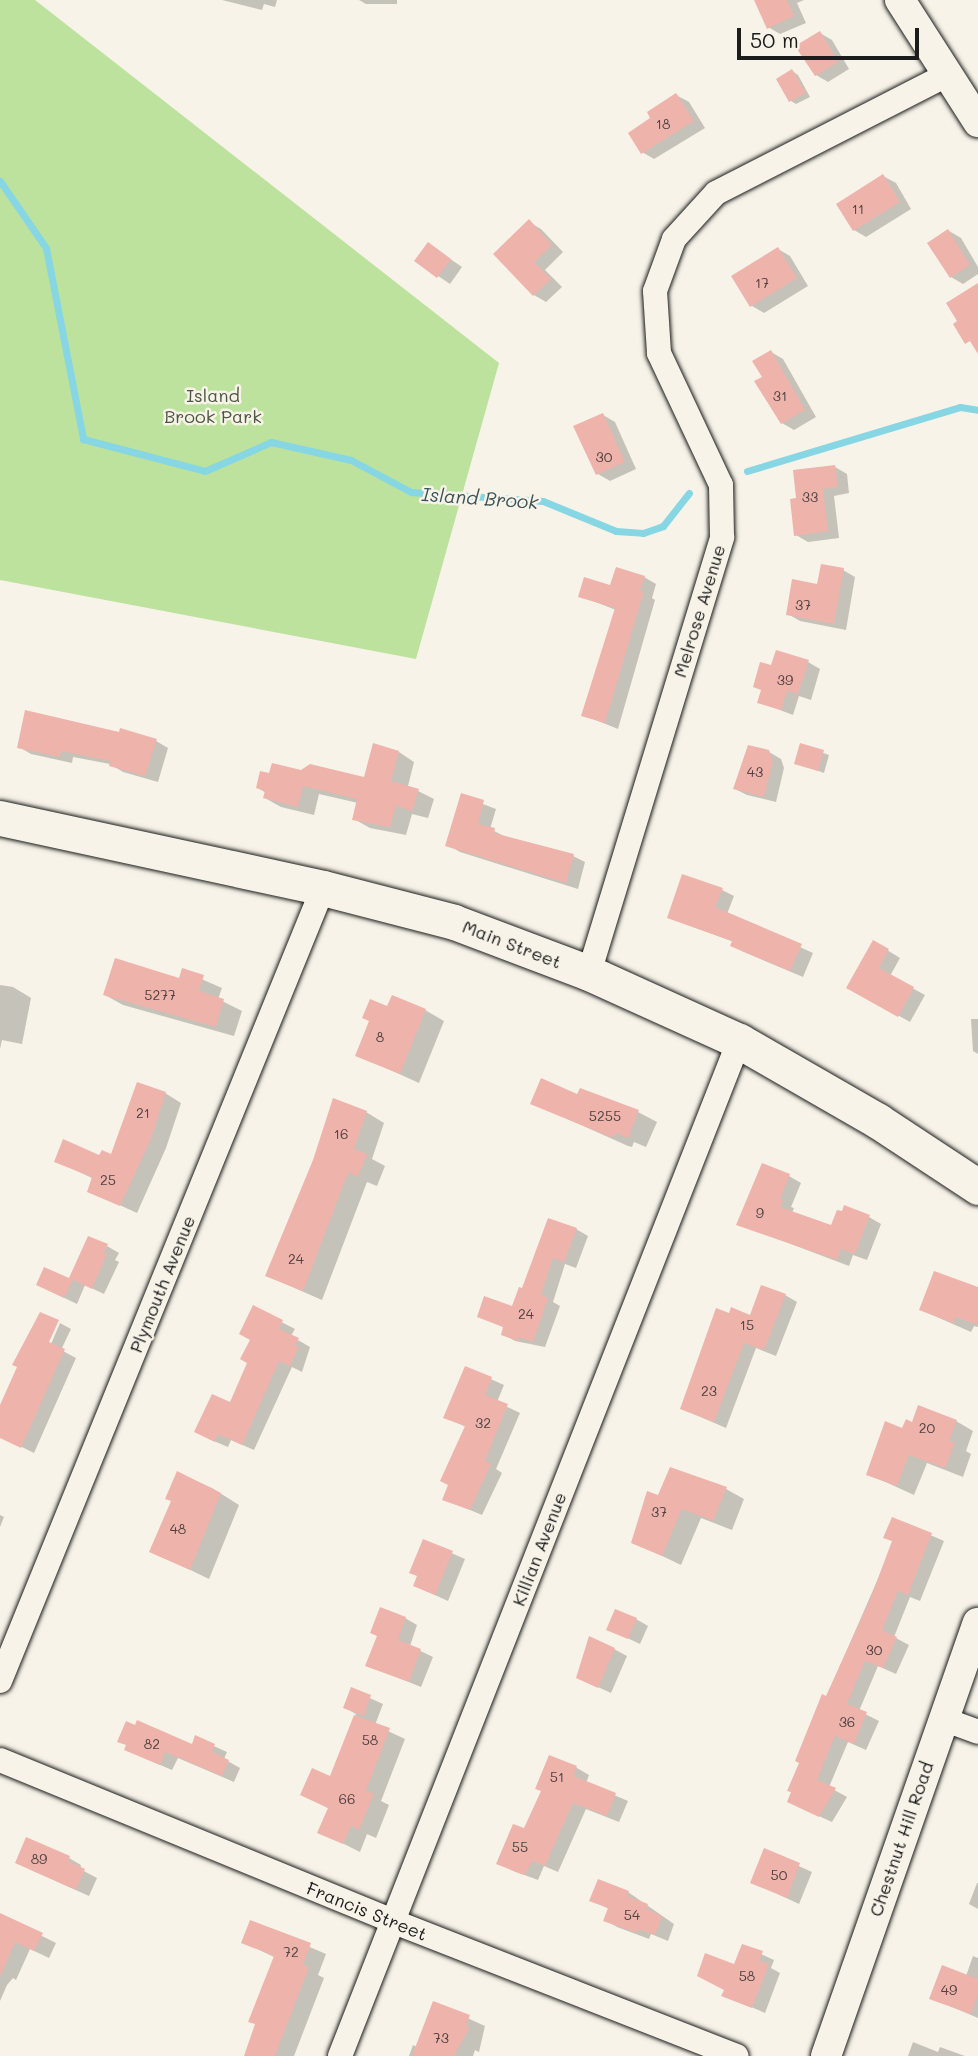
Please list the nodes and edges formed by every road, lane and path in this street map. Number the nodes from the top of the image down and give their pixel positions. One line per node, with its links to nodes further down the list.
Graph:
1 (900, 0): 2 (street)
2 (947, 75): 3 (street); 6 (street, Melrose Avenue)
3 (978, 122)
4 (0, 818): 5 (main road, Main Street)
5 (323, 888): 6 (main road, Main Street); 10 (street, Plymouth Avenue)
6 (589, 973): 7 (main road, Main Street)
7 (738, 1041): 8 (main road, Main Street); 14 (street, Killian Avenue)
8 (978, 1187)
9 (978, 1623): 11 (street, Chestnut Hill Road)
10 (0, 1681)
11 (943, 1718): 12 (street); 17 (street, Chestnut Hill Road)
12 (978, 1732)
13 (0, 1760): 14 (street, Francis Street)
14 (392, 1921): 15 (street, Killian Avenue); 16 (street, Francis Street)
15 (340, 2056)
16 (737, 2056)
17 (826, 2056)

